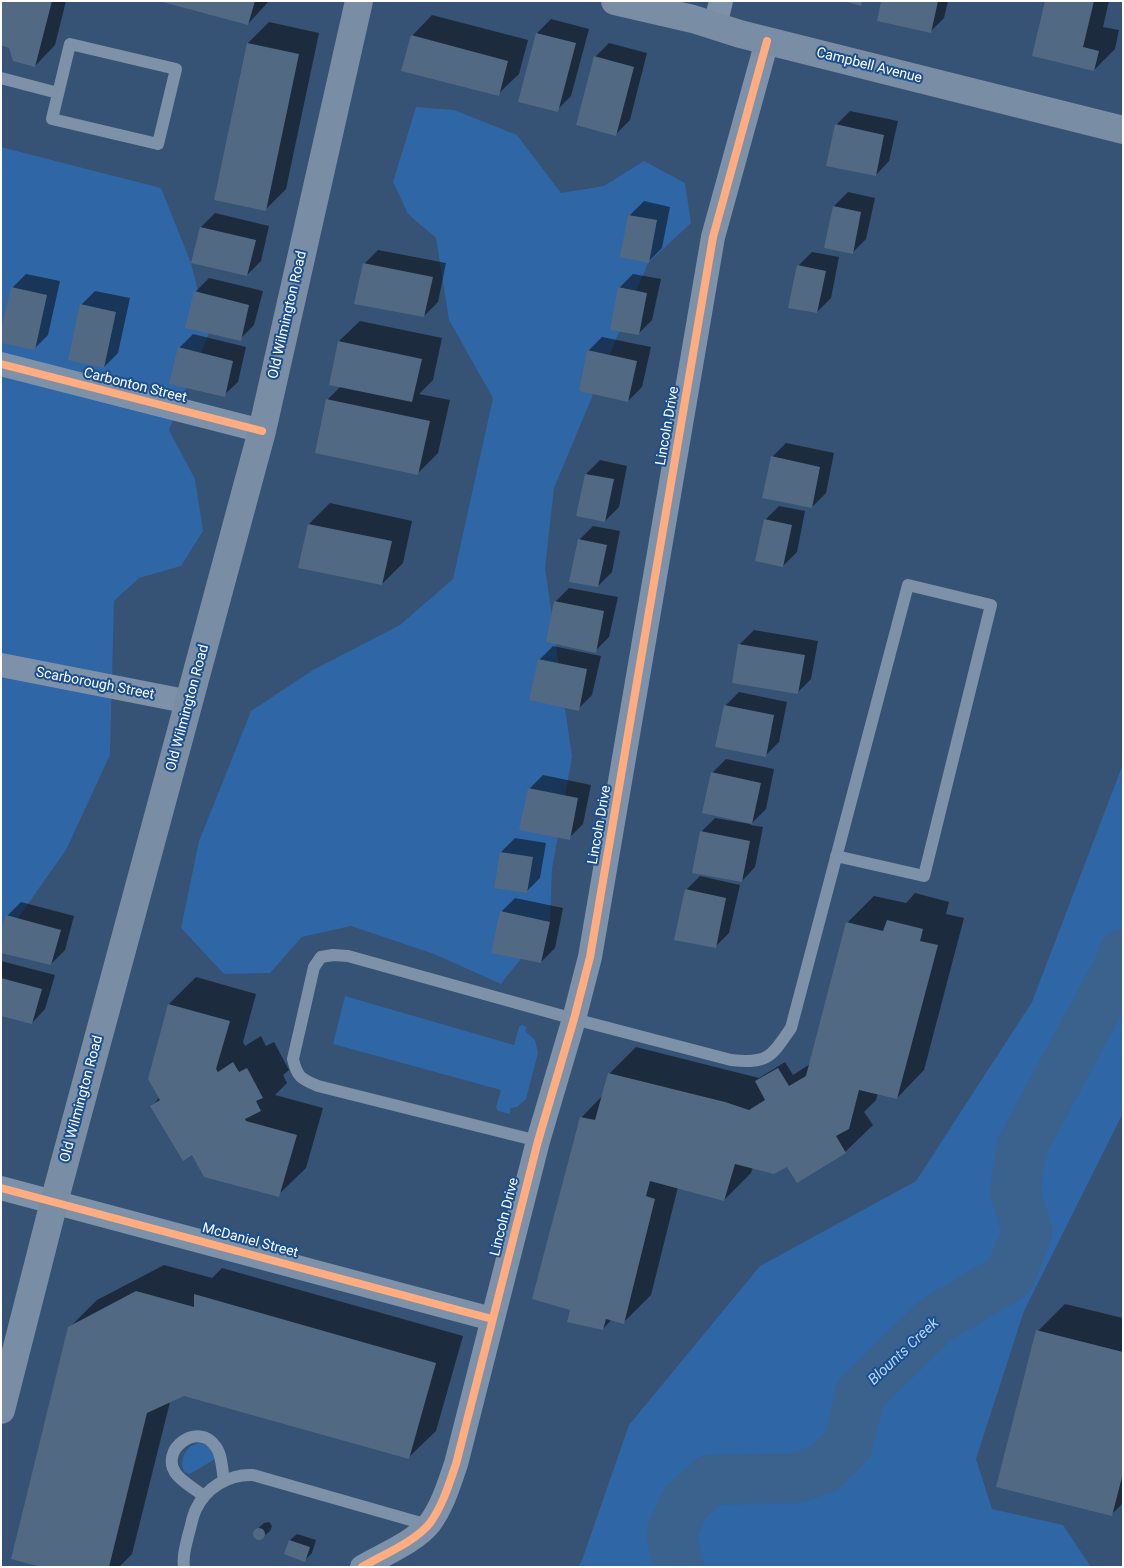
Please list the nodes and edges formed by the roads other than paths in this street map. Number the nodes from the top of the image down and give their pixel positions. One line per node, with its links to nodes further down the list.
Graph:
1 (359, 1): 9 (main road, Old Wilmington Road)
2 (616, 1): 3 (main road, Campbell Avenue)
3 (718, 14): 4 (main road, Campbell Avenue)
4 (767, 41): 7 (main road, Campbell Avenue); 13 (street, Lincoln Drive)
5 (1, 78): 6 (lane)
6 (58, 93): 6 (lane)
7 (1123, 130)
8 (1, 364): 9 (street, Carbonton Street)
9 (262, 431): 11 (main road, Old Wilmington Road)
10 (1, 665): 11 (street, Scarborough Street)
11 (190, 702): 16 (main road, Old Wilmington Road)
12 (836, 856): 12 (lane); 13 (lane)
13 (574, 1019): 14 (street, Lincoln Drive); 14 (lane)
14 (538, 1141): 17 (street, Lincoln Drive)
15 (1, 1188): 16 (street, McDaniel Street)
16 (54, 1202): 17 (street, McDaniel Street); 18 (main road, Old Wilmington Road)
17 (492, 1319): 21 (street, Lincoln Drive)
18 (1, 1410)
19 (224, 1480): 20 (lane); 20 (lane); 21 (lane)
20 (204, 1496): 22 (lane)
21 (428, 1525): 23 (street, Lincoln Drive)
22 (184, 1567)
23 (362, 1567)

